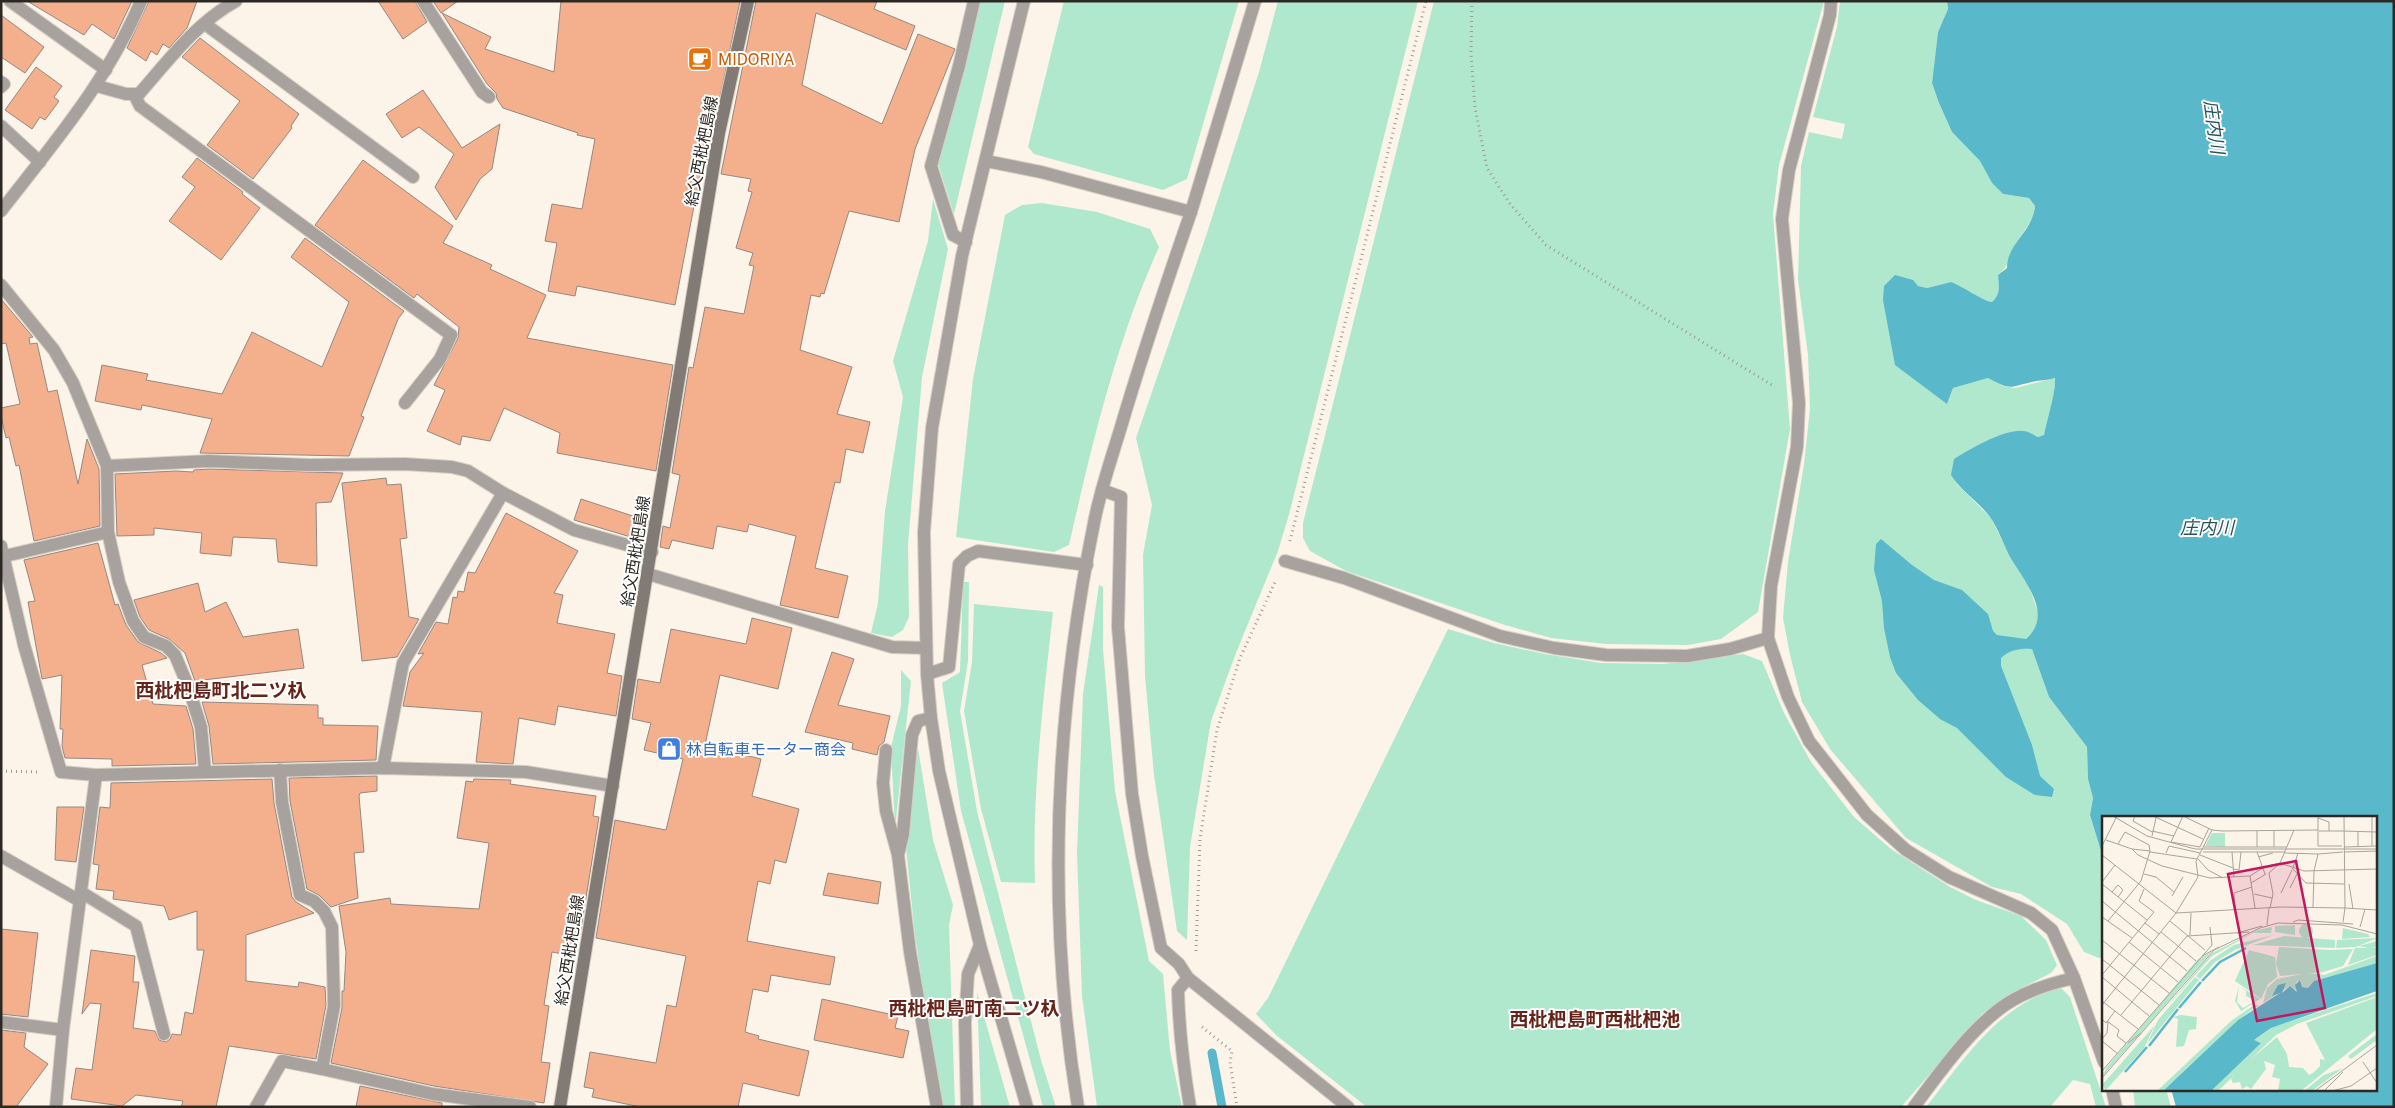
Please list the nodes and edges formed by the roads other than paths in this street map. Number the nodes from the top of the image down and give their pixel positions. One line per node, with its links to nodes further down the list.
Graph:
1 (10, 1): 11 (street)
2 (142, 1): 11 (street)
3 (236, 1): 10 (street)
4 (423, 1): 16 (street)
5 (748, 1): 30 (main road, 給父西枇杷島線)
6 (974, 1): 23 (street)
7 (1024, 1): 18 (street)
8 (1255, 1): 22 (street)
9 (1832, 1): 35 (street)
10 (205, 24): 15 (street); 20 (street)
11 (106, 70): 13 (street)
12 (1, 82): 14 (street)
13 (97, 86): 15 (street); 19 (street)
14 (1, 87)
15 (134, 94): 25 (street)
16 (489, 97)
17 (1, 126): 19 (street)
18 (986, 161): 22 (street); 23 (street)
19 (40, 162): 21 (street)
20 (412, 177)
21 (1, 211)
22 (1191, 212): 27 (street)
23 (966, 242): 36 (street)
24 (1, 284): 26 (street)
25 (405, 404)
26 (107, 466): 28 (street); 29 (street)
27 (1102, 490): 33 (street); 49 (street)
28 (503, 493): 30 (street); 40 (street)
29 (108, 532): 31 (street); 42 (street)
30 (652, 552): 34 (main road, 給父西枇杷島線)
31 (2, 553): 43 (street)
32 (1285, 561): 35 (street)
33 (1087, 565): 37 (street); 64 (street)
34 (648, 574): 36 (street); 44 (main road, 給父西枇杷島線)
35 (1768, 638): 50 (street)
36 (926, 648): 37 (street)
37 (927, 674): 38 (street)
38 (931, 718): 45 (street); 48 (street)
39 (886, 750): 45 (street)
40 (383, 768): 41 (street); 44 (street)
41 (280, 770): 42 (street); 55 (street)
42 (205, 771): 43 (street)
43 (96, 775): 47 (street)
44 (613, 786): 60 (main road, 給父西枇杷島線)
45 (898, 855): 61 (street)
46 (1, 856): 47 (street)
47 (80, 896): 52 (street); 53 (street)
48 (980, 945): 62 (street); 63 (street)
49 (1188, 978): 65 (street); 66 (street)
50 (2074, 978): 54 (street); 67 (street)
51 (1, 1022): 52 (street)
52 (63, 1030): 57 (street)
53 (164, 1034)
54 (2102, 1056)
55 (322, 1069): 58 (street); 59 (street)
56 (2112, 1090): 68 (street)
57 (56, 1107)
58 (256, 1107)
59 (530, 1107)
60 (560, 1107)
61 (937, 1107)
62 (967, 1107)
63 (1027, 1107)
64 (1078, 1107)
65 (1190, 1107)
66 (1348, 1107)
67 (1914, 1107)
68 (2116, 1107)

